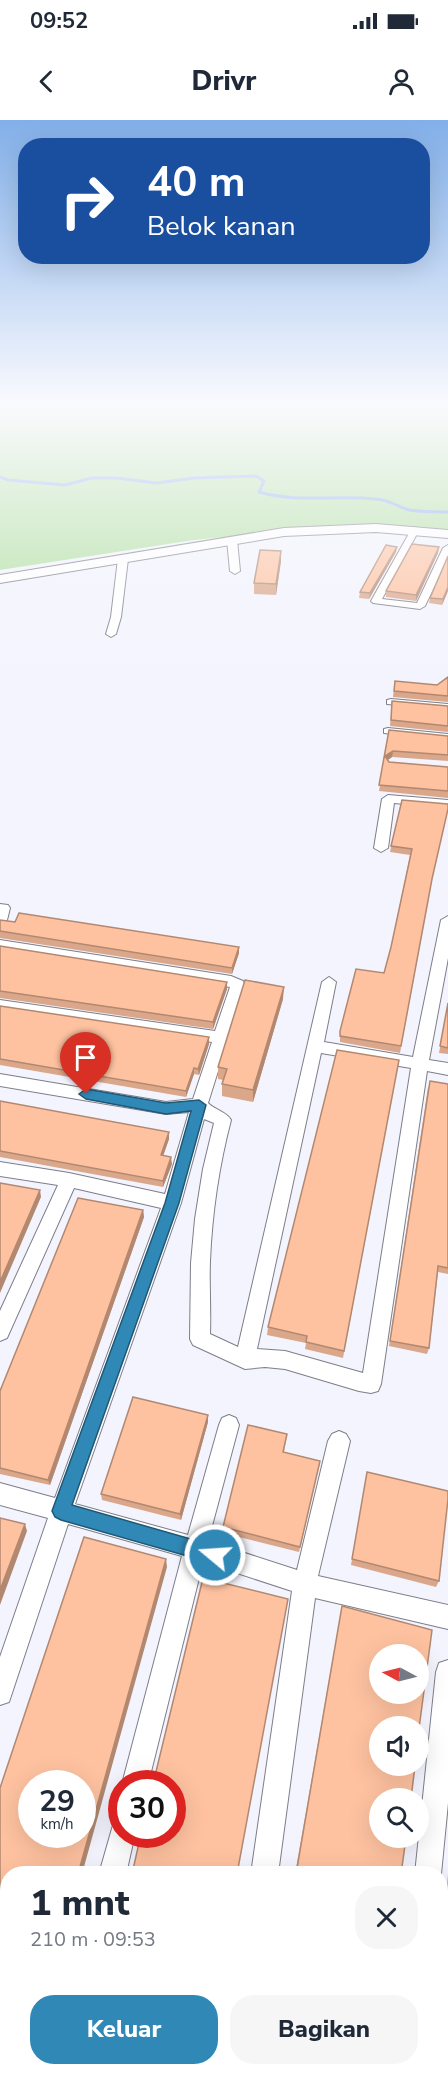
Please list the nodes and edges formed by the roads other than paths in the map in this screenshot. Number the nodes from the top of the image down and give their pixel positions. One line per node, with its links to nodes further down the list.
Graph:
1 (415, 530): 2 (main road); 3 (main road); 4 (street)
2 (448, 534)
3 (232, 540): 5 (main road); 6 (street)
4 (448, 548)
5 (123, 559): 7 (main road); 8 (street)
6 (235, 571)
7 (0, 579)
8 (111, 634)
9 (391, 702): 10 (street)
10 (448, 707)
11 (388, 731): 12 (street)
12 (448, 737)
13 (448, 804): 14 (street)
14 (381, 848)
15 (448, 920): 21 (street)
16 (0, 945): 19 (street)
17 (329, 982): 20 (street)
18 (0, 1005): 19 (street)
19 (222, 1038): 24 (street)
20 (315, 1046): 21 (street); 29 (street)
21 (420, 1064): 22 (street); 29 (street)
22 (448, 1069)
23 (0, 1080): 24 (street)
24 (199, 1105): 27 (street); 29 (street)
25 (0, 1169): 26 (street)
26 (69, 1180): 27 (street); 28 (street)
27 (172, 1203): 33 (street)
28 (0, 1332)
29 (245, 1360)
30 (229, 1425): 34 (street)
31 (339, 1441): 35 (street)
32 (0, 1494): 33 (street)
33 (61, 1511): 34 (street); 38 (street)
34 (195, 1548): 35 (street); 39 (street)
35 (305, 1584): 36 (street); 42 (street)
36 (448, 1617)
37 (448, 1672): 43 (street)
38 (0, 1693)
39 (139, 1770)
40 (118, 1848): 41 (street)
41 (114, 1866)
42 (265, 1866)
43 (429, 1866)

